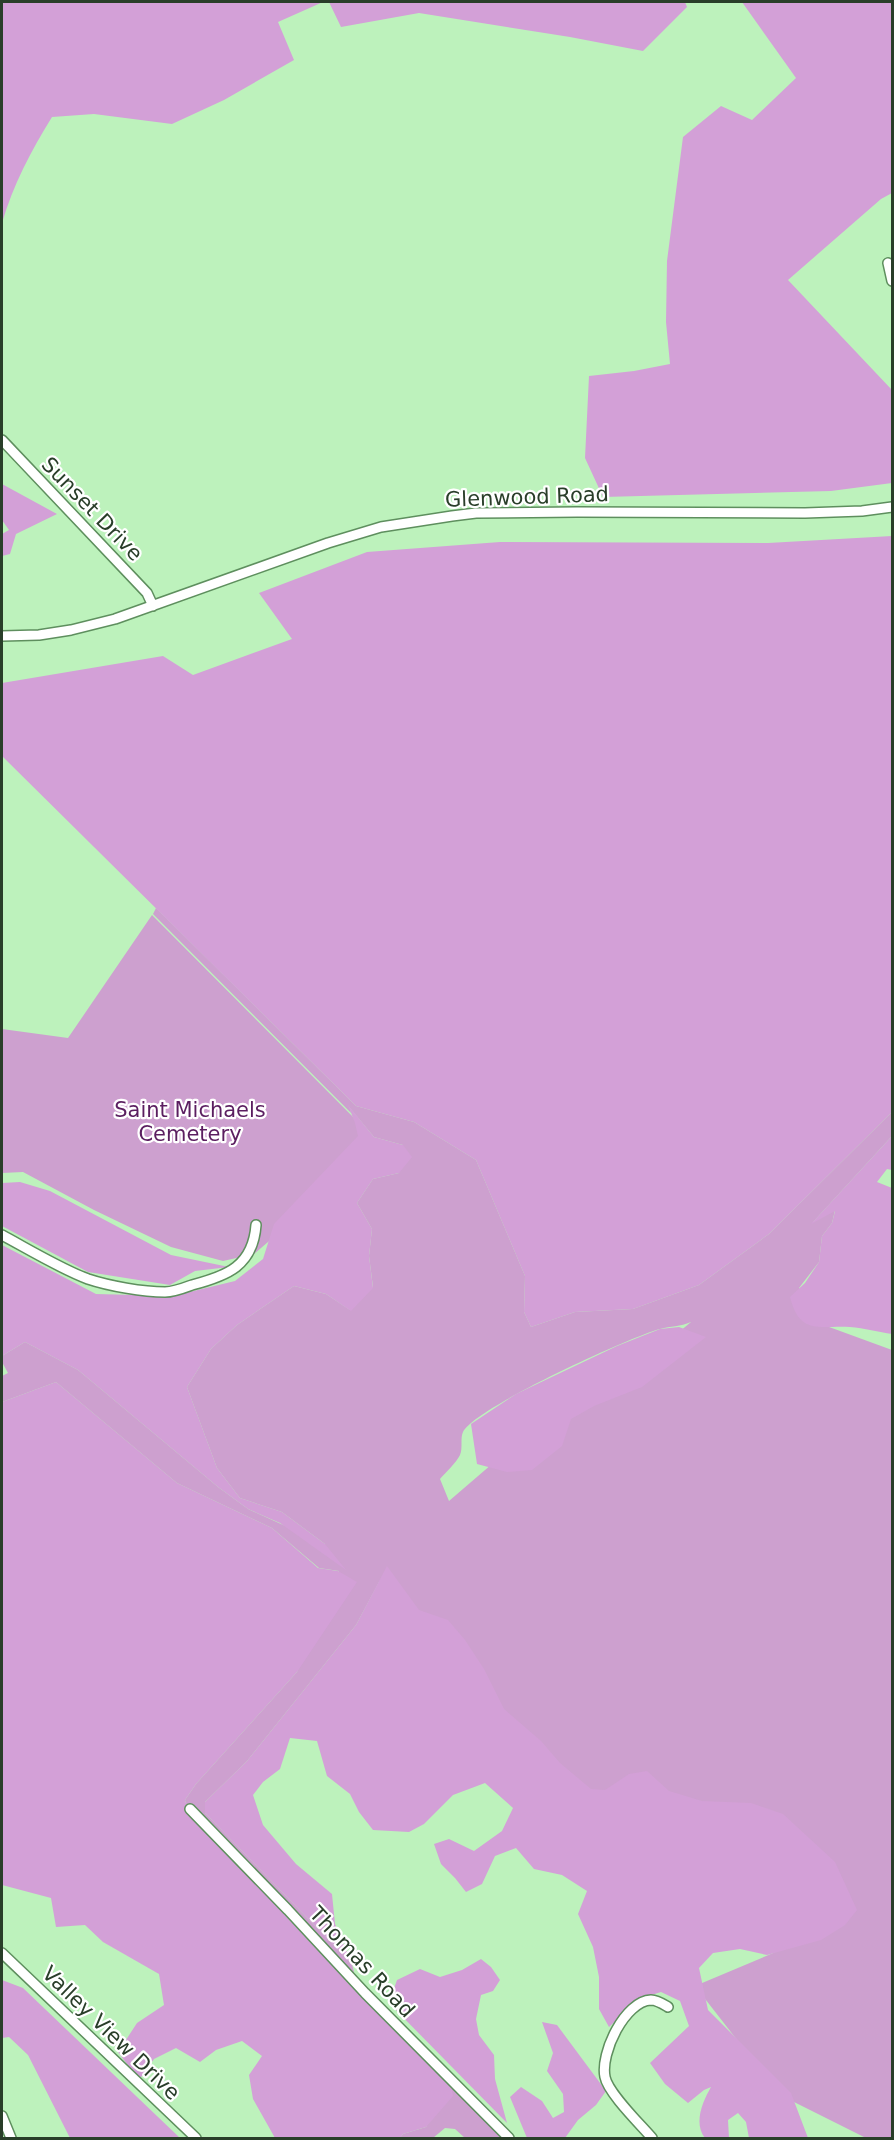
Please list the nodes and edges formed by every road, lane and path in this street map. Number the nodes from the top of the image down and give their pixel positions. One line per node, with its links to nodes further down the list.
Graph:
1 (888, 263): 2 (street)
2 (892, 281)
3 (2, 440): 5 (street, Sunset Drive)
4 (892, 507): 5 (street, Glenwood Road)
5 (153, 606): 6 (street, Glenwood Road)
6 (2, 636)
7 (256, 1225): 8 (street)
8 (2, 1236)
9 (190, 1809): 15 (street, Thomas Road)
10 (2, 1953): 14 (street, Valley View Drive)
11 (668, 2007): 16 (street)
12 (2, 2116): 13 (street)
13 (11, 2139)
14 (196, 2139)
15 (509, 2139)
16 (652, 2139)

